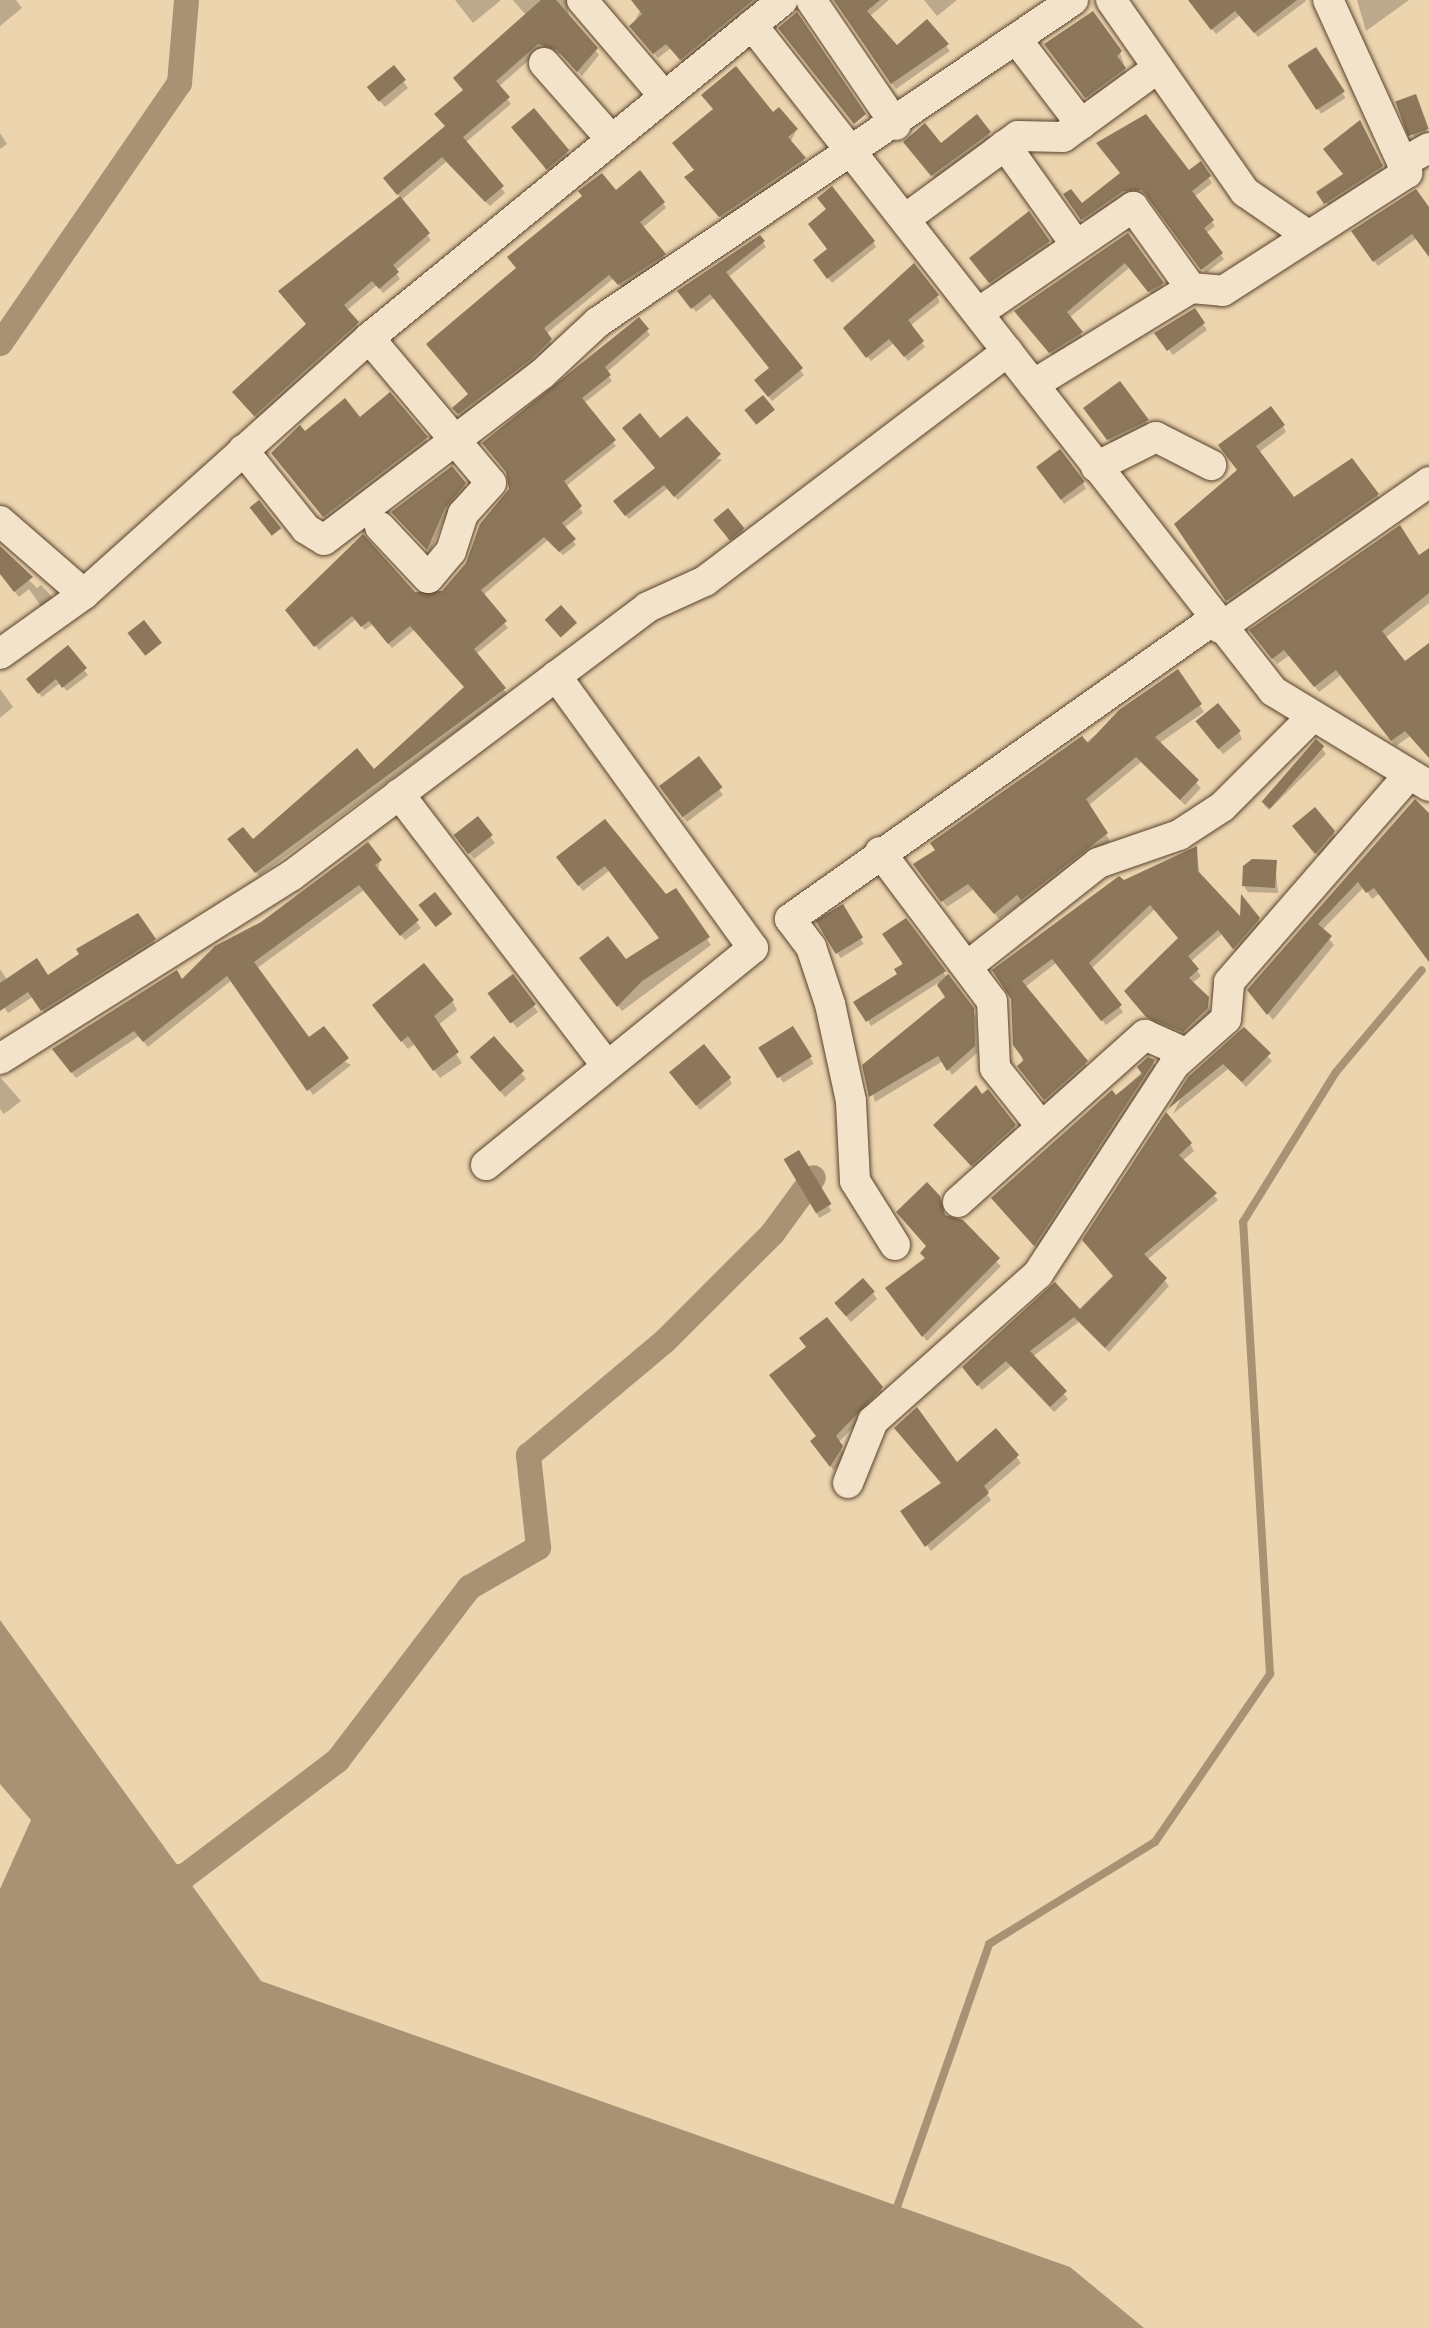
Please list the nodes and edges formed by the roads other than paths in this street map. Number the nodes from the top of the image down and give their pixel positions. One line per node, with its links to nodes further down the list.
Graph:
1 (582, 0): 12 (street)
2 (783, 0): 8 (street)
3 (811, 0): 14 (street)
4 (1074, 0): 9 (street)
5 (1090, 0): 11 (street)
6 (1111, 0): 11 (street)
7 (1328, 0): 18 (street)
8 (752, 25): 12 (street); 17 (street)
9 (1017, 40): 13 (street); 14 (street)
10 (544, 63): 15 (street)
11 (1152, 73): 13 (street); 20 (street)
12 (663, 95): 15 (street)
13 (1082, 124): 16 (street)
14 (896, 125): 17 (street)
15 (610, 139): 24 (street)
16 (1006, 145): 19 (street); 21 (street)
17 (852, 150): 19 (street); 27 (street)
18 (1416, 155): 20 (street)
19 (905, 219): 23 (street)
20 (1306, 234): 22 (street)
21 (1076, 246): 22 (street); 23 (street)
22 (1192, 288): 26 (street)
23 (978, 313): 25 (street)
24 (369, 338): 27 (street); 28 (street)
25 (1008, 351): 26 (street); 37 (street)
26 (1033, 384): 30 (street)
27 (456, 441): 28 (street); 33 (street)
28 (243, 450): 34 (street)
29 (1211, 464): 30 (street)
30 (1096, 467): 35 (street)
31 (1429, 482): 35 (street)
32 (0, 521): 34 (street)
33 (380, 527)
34 (84, 594): 36 (street)
35 (1217, 624): 38 (street); 41 (street)
36 (0, 654)
37 (556, 676): 40 (street); 43 (street)
38 (1310, 720): 39 (street); 44 (street)
39 (1419, 780): 45 (street)
40 (399, 794): 46 (street); 47 (street)
41 (880, 852): 42 (street); 44 (street)
42 (790, 920): 43 (street); 51 (street)
43 (753, 948): 47 (street)
44 (968, 965): 48 (street)
45 (1184, 1054): 48 (street); 52 (street)
46 (0, 1059)
47 (607, 1066): 49 (street)
48 (1042, 1126): 50 (street)
49 (486, 1165)
50 (958, 1202)
51 (895, 1246)
52 (848, 1483)

